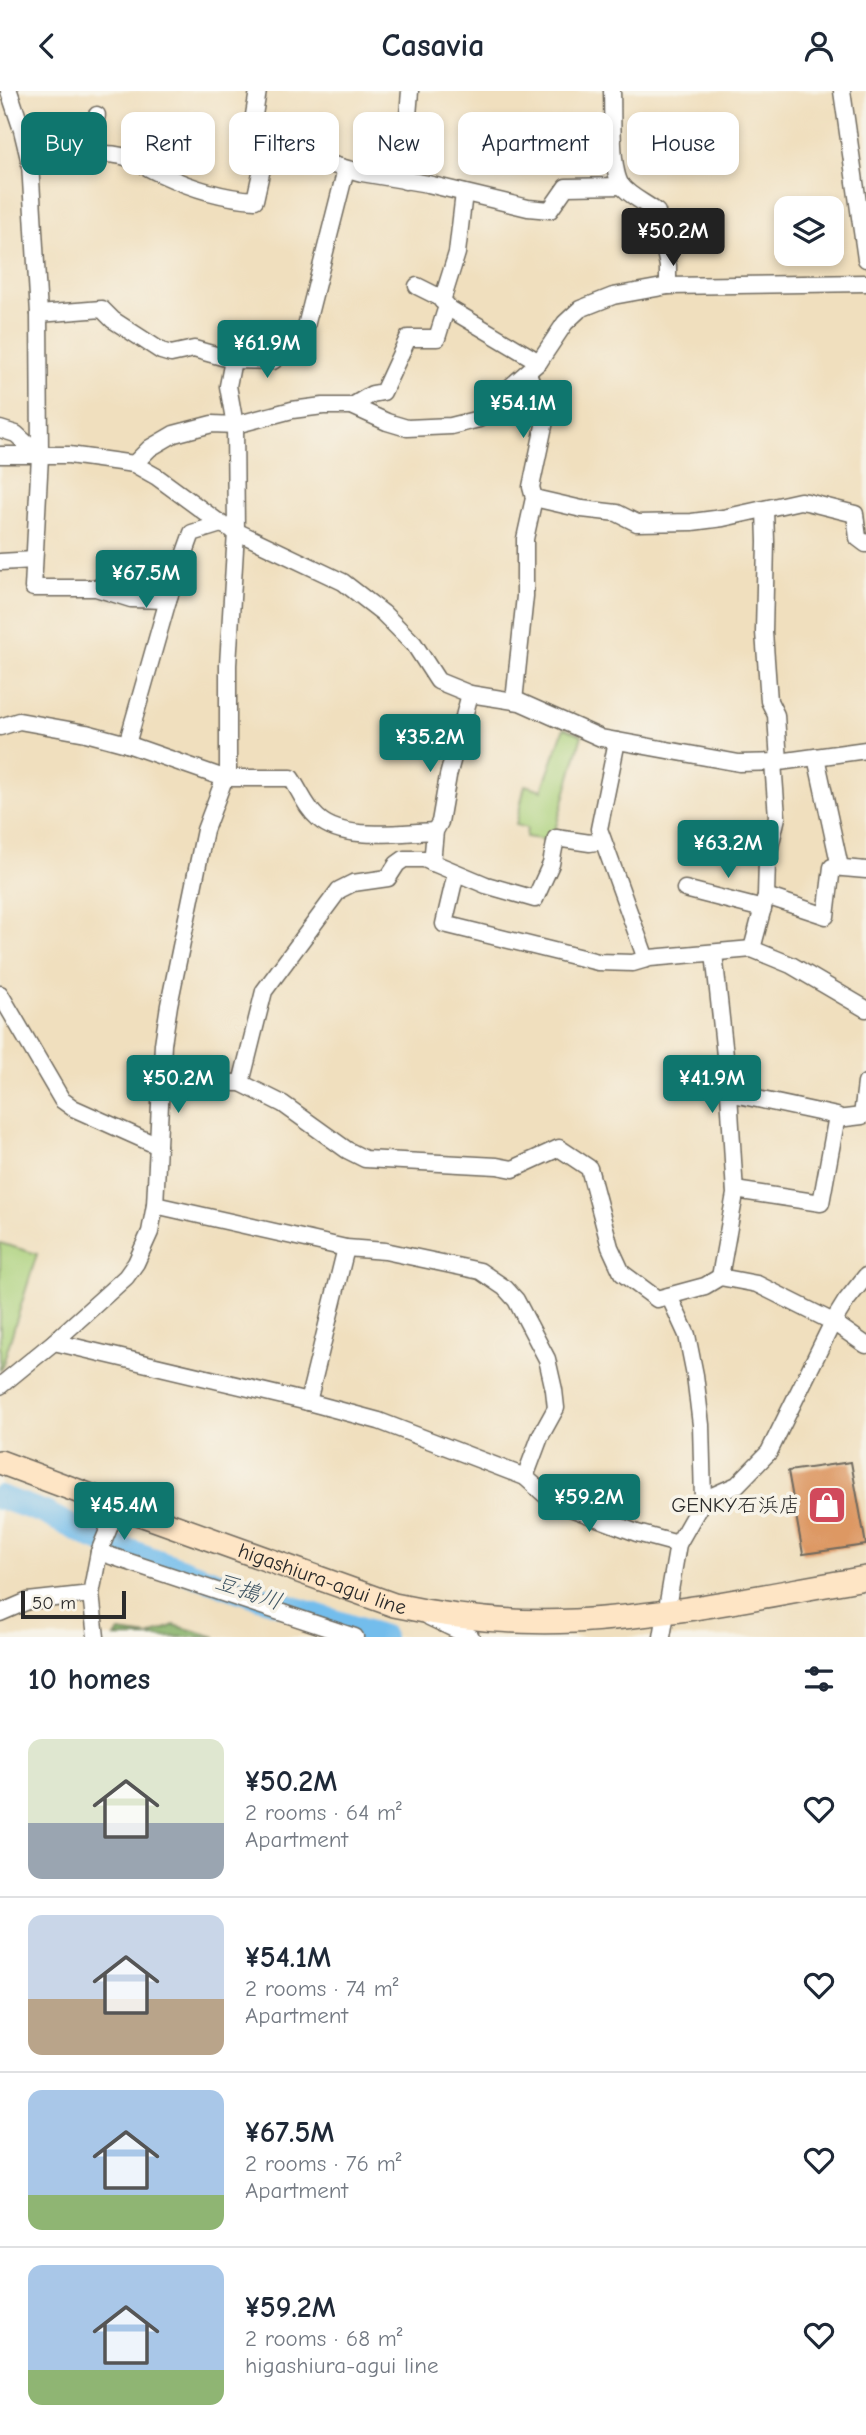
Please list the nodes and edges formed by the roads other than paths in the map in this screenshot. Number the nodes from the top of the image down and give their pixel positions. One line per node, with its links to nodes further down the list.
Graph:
1 (9, 91): 7 (street)
2 (258, 91): 6 (street)
3 (410, 91): 13 (street)
4 (612, 91): 14 (street)
5 (842, 91): 16 (street)
6 (254, 112)
7 (21, 127)
8 (107, 156): 12 (street)
9 (339, 167): 10 (street)
10 (346, 169): 13 (street); 22 (street)
11 (30, 175): 21 (street)
12 (261, 175)
13 (405, 181): 15 (street)
14 (622, 186): 15 (street); 19 (street)
15 (464, 193): 20 (street)
16 (866, 259)
17 (866, 283): 19 (street)
18 (417, 286): 20 (street)
19 (668, 286): 23 (street)
20 (444, 304): 23 (street); 24 (street)
21 (39, 314): 22 (street); 28 (street)
22 (233, 360): 25 (street)
23 (533, 367): 24 (street); 30 (street)
24 (352, 406): 25 (street)
25 (235, 425): 29 (street); 33 (street)
26 (0, 429): 28 (street)
27 (0, 455): 28 (street)
28 (40, 456): 29 (street); 35 (street)
29 (134, 464): 32 (street)
30 (534, 498): 31 (street); 39 (street)
31 (765, 509): 34 (street); 45 (street)
32 (220, 524): 33 (street); 37 (street)
33 (236, 532): 38 (street); 46 (street)
34 (866, 544)
35 (34, 560): 36 (street); 37 (street)
36 (0, 562)
37 (168, 600): 42 (street)
38 (470, 694): 39 (street); 47 (street)
39 (514, 701): 41 (street)
40 (0, 727): 42 (street)
41 (617, 741): 45 (street); 48 (street)
42 (127, 744): 46 (street)
43 (866, 750): 44 (street)
44 (816, 757): 45 (street); 50 (street)
45 (776, 762): 54 (street)
46 (224, 778): 47 (street); 60 (street)
47 (435, 831): 49 (street)
48 (602, 841): 52 (street); 57 (street)
49 (432, 863): 52 (street); 61 (street)
50 (840, 867): 51 (street); 54 (street)
51 (866, 870)
52 (456, 873): 57 (street)
53 (685, 888): 54 (street)
54 (764, 902): 55 (street)
55 (752, 949): 56 (street); 59 (street)
56 (714, 953): 57 (street); 63 (street)
57 (646, 959)
58 (0, 995): 65 (street)
59 (866, 1009)
60 (162, 1082): 61 (street); 65 (street)
61 (241, 1083): 71 (street)
62 (866, 1083): 64 (street)
63 (729, 1093): 64 (street); 66 (street)
64 (837, 1119): 66 (street)
65 (158, 1146): 67 (street)
66 (735, 1190): 70 (street)
67 (155, 1205): 68 (street); 73 (street)
68 (346, 1248): 76 (street); 78 (street)
69 (866, 1276): 72 (street)
70 (720, 1277): 71 (street); 72 (street)
71 (669, 1296): 79 (street)
72 (833, 1322): 74 (street); 79 (street)
73 (54, 1342): 75 (street); 76 (street)
74 (866, 1345)
75 (0, 1387)
76 (308, 1402): 78 (street)
77 (0, 1462): 80 (main road, higashiura-agui line)
78 (525, 1477): 81 (street)
79 (703, 1500): 81 (street)
80 (116, 1511): 82 (street); 85 (main road, higashiura-agui line)
81 (678, 1544): 86 (street)
82 (99, 1552): 84 (street); 89 (street)
83 (866, 1578): 86 (main road, higashiura-agui line)
84 (91, 1594): 87 (street); 88 (street)
85 (411, 1608): 86 (main road, higashiura-agui line); 90 (street)
86 (665, 1612): 91 (street)
87 (0, 1613)
88 (96, 1637)
89 (355, 1637)
90 (471, 1637)
91 (662, 1637)

